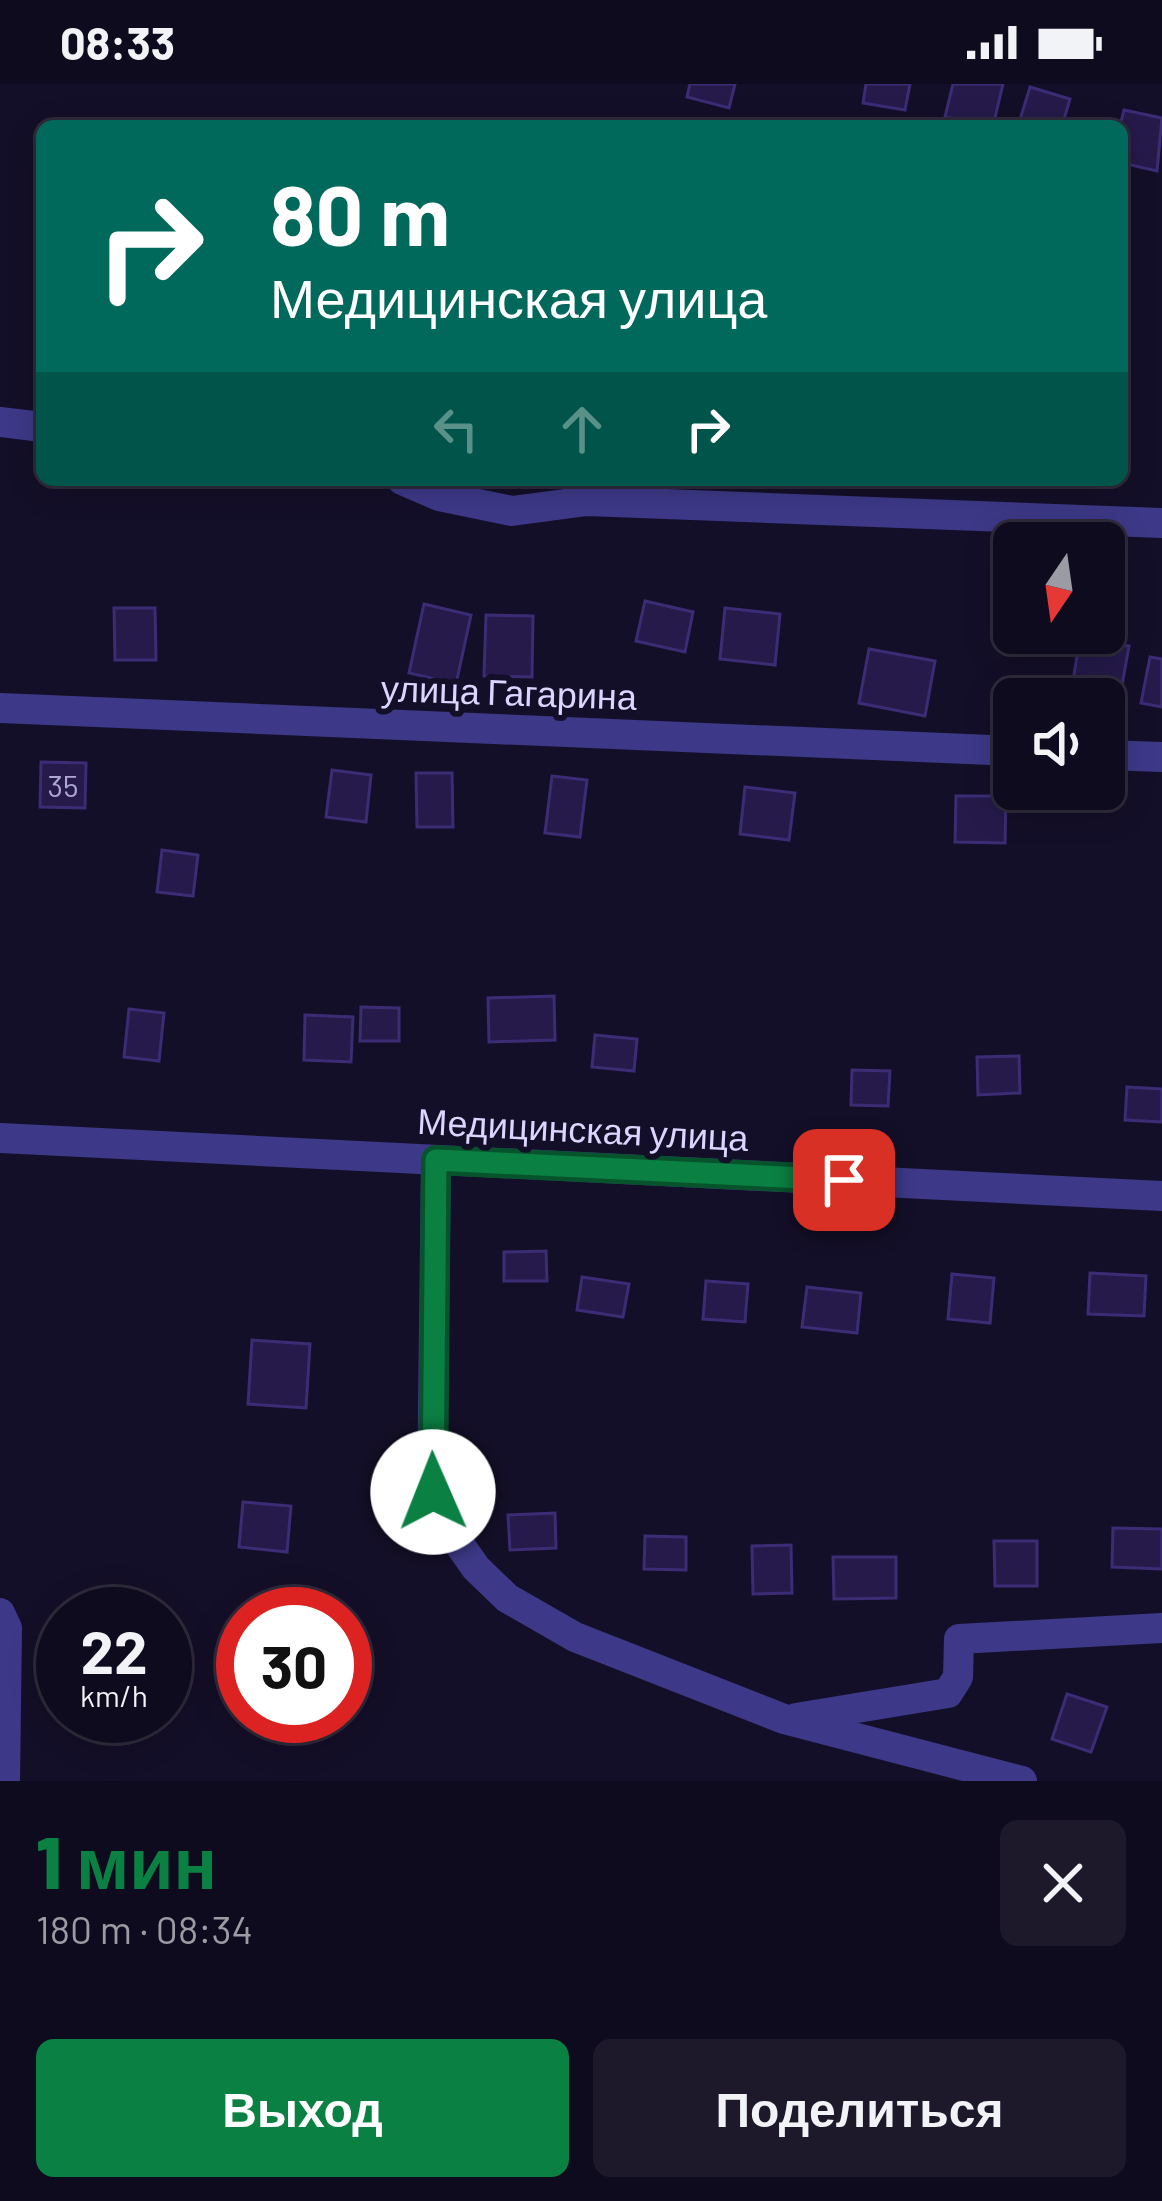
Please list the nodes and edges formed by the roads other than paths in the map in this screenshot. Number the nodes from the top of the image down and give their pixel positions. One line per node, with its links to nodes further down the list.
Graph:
1 (0, 422): 2 (street)
2 (36, 426)
3 (416, 486): 4 (street)
4 (1162, 523)
5 (0, 708): 6 (street, улица Гагарина)
6 (993, 750)
7 (1125, 756): 8 (street)
8 (1162, 757)
9 (0, 1138): 10 (street, Медицинская улица)
10 (436, 1160): 11 (street, Медицинская улица); 14 (street)
11 (1162, 1196)
12 (0, 1613): 15 (street)
13 (1162, 1628): 14 (street)
14 (784, 1719): 16 (street)
15 (5, 1781)
16 (1022, 1781)

